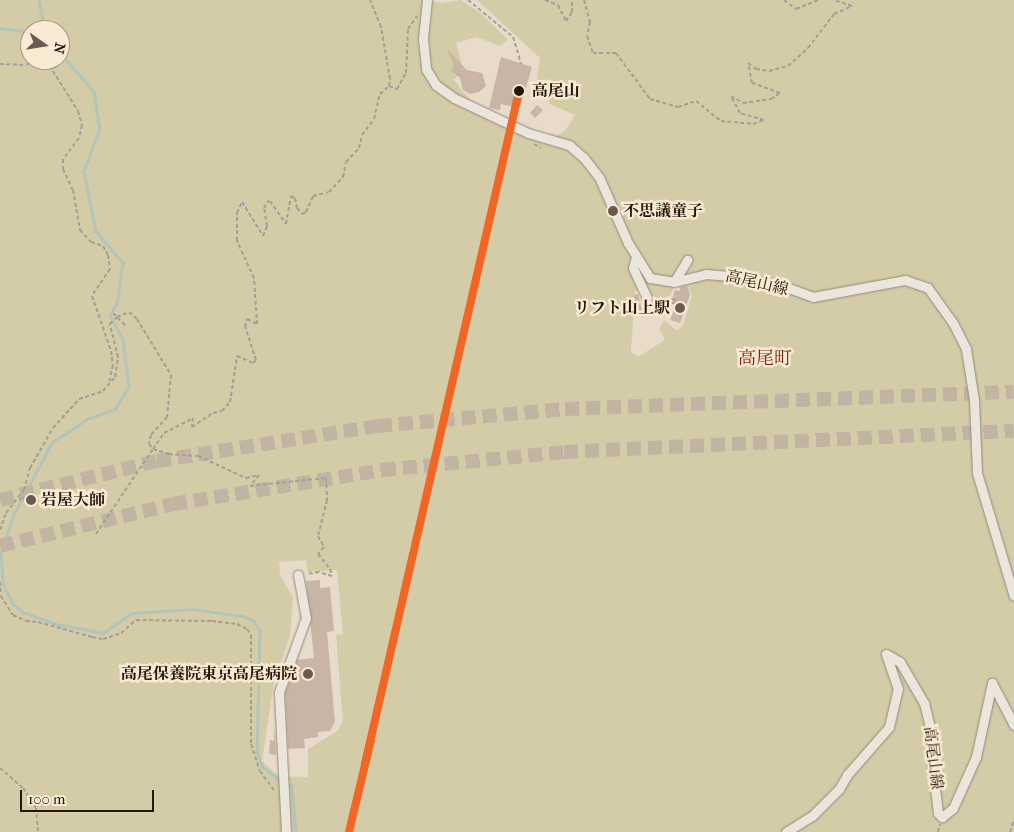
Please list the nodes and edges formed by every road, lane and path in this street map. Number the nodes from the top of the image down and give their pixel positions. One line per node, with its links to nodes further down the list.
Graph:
1 (370, 0): 15 (path)
2 (427, 0): 16 (street, 高尾山線)
3 (468, 0): 12 (path)
4 (545, 0): 5 (path)
5 (572, 0)
6 (584, 0): 9 (path)
7 (784, 0): 8 (path)
8 (818, 0)
9 (834, 0)
10 (417, 16): 15 (path)
11 (0, 64): 13 (path)
12 (521, 64)
13 (20, 65)
14 (52, 70): 26 (path)
15 (389, 86): 27 (path)
16 (636, 257): 18 (street, 高尾山線); 19 (street)
17 (687, 260): 18 (street)
18 (674, 282): 34 (street, 高尾山線)
19 (650, 301): 20 (path)
20 (658, 304): 21 (path); 22 (path)
21 (678, 306)
22 (683, 308)
23 (113, 313): 24 (path)
24 (117, 317): 25 (path); 26 (path); 27 (path)
25 (126, 326)
26 (109, 384): 29 (path)
27 (153, 449): 31 (path); 32 (path)
28 (30, 499): 29 (path)
29 (18, 502): 30 (path)
30 (0, 530)
31 (96, 534)
32 (298, 575): 37 (street)
33 (0, 582): 37 (path)
34 (1014, 596)
35 (1014, 726): 41 (street, 高尾山線)
36 (0, 768): 39 (path)
37 (285, 808): 40 (street)
38 (1014, 819): 42 (path)
39 (38, 832)
40 (286, 832)
41 (786, 832)
42 (1010, 832)

